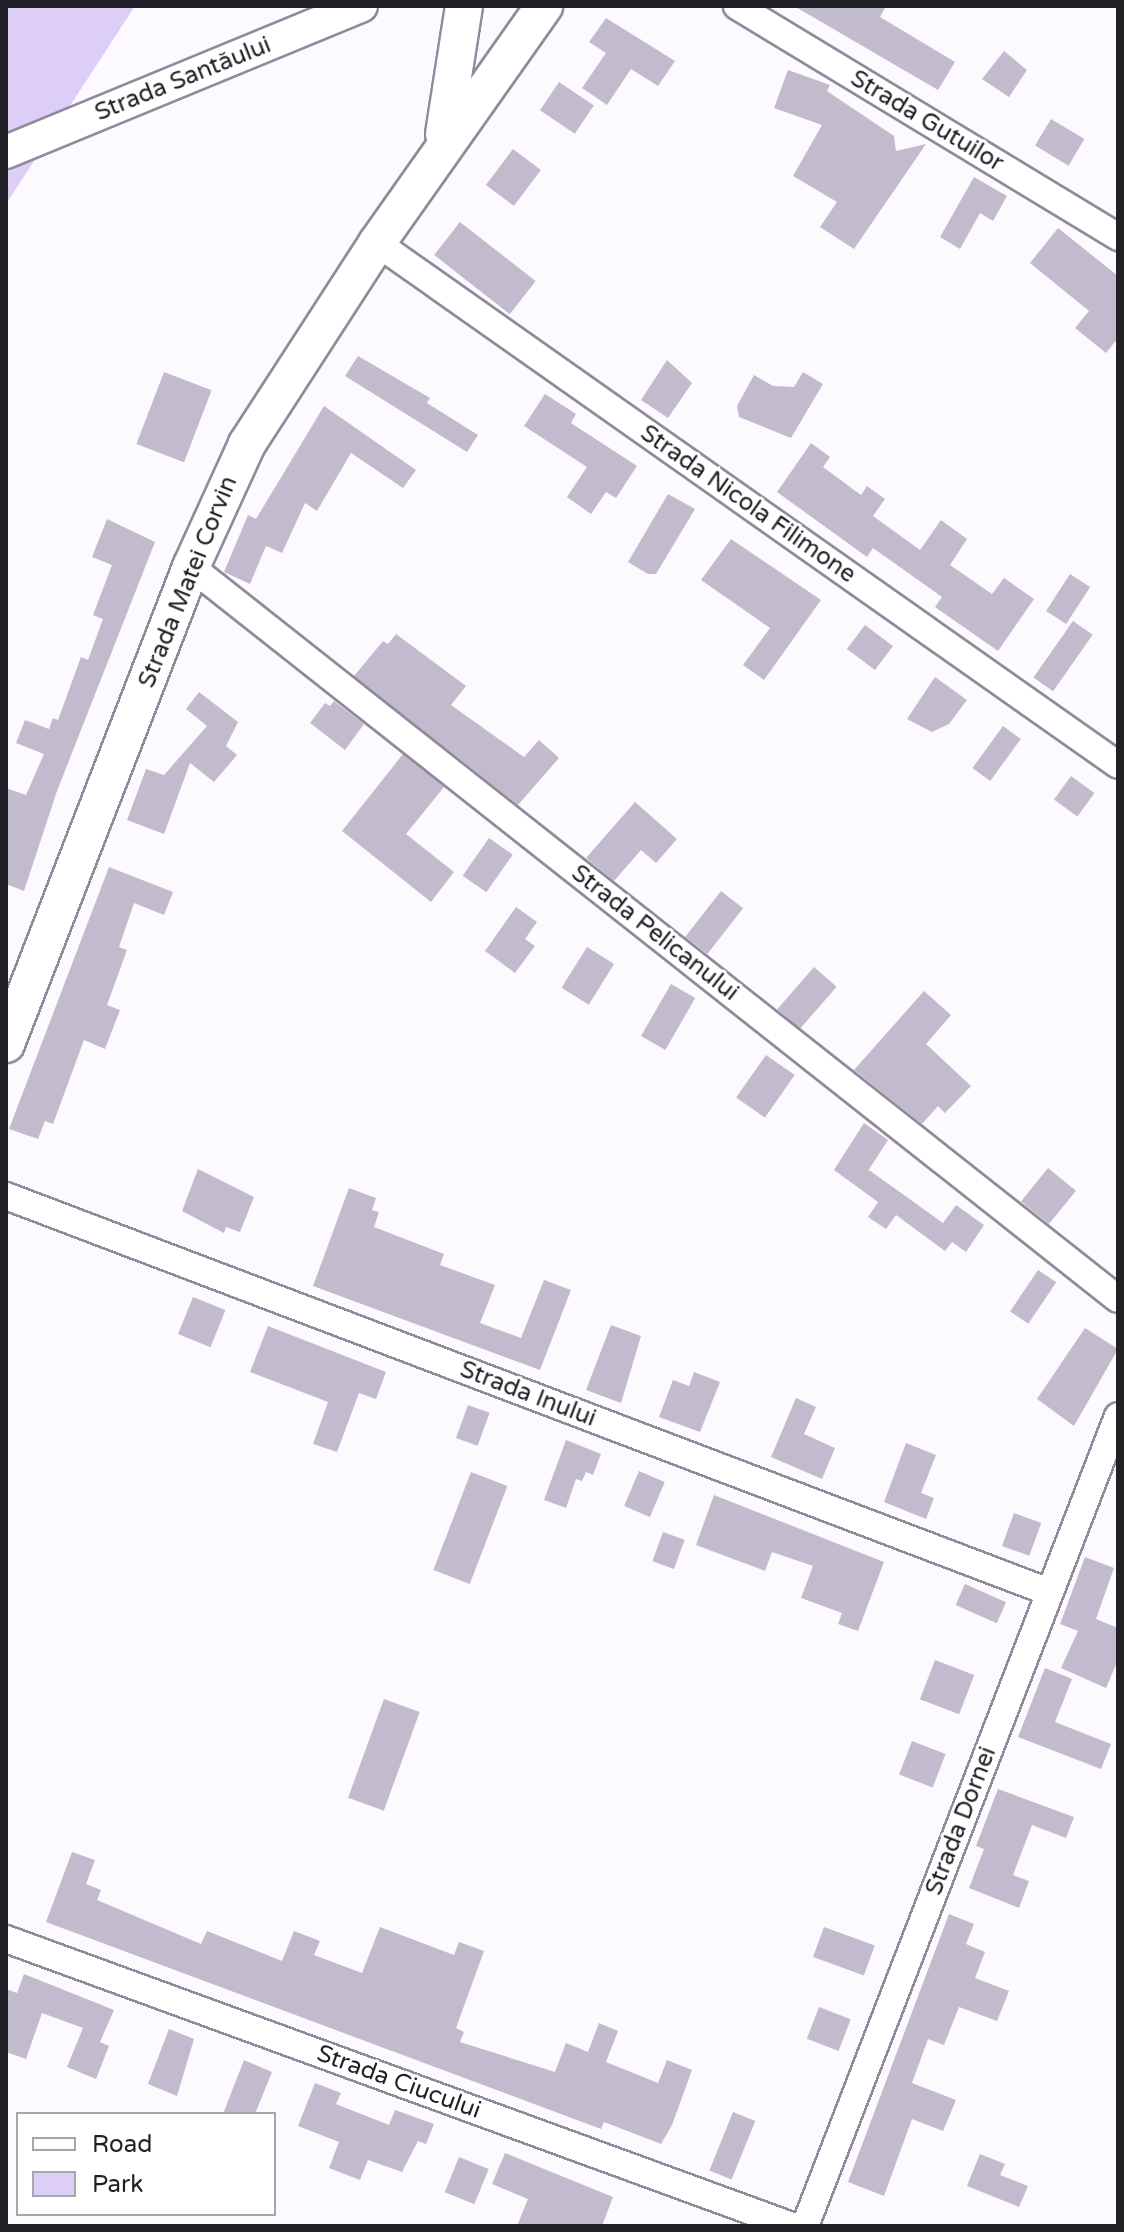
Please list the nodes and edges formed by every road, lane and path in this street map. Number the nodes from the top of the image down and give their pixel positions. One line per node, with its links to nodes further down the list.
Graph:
1 (361, 6): 5 (street, Strada Santăului)
2 (464, 6): 6 (main road, Strada Matei Corvin)
3 (544, 6): 6 (main road, Strada Matei Corvin)
4 (737, 6): 7 (street, Strada Gutuilor)
5 (6, 152)
6 (438, 154): 8 (main road, Strada Matei Corvin)
7 (1118, 237)
8 (377, 243): 9 (main road, Strada Matei Corvin); 10 (street, Strada Nicola Filimone)
9 (191, 567): 11 (main road, Strada Matei Corvin); 13 (street, Strada Pelicanului)
10 (1118, 765)
11 (6, 1044)
12 (6, 1196): 15 (street, Strada Inului)
13 (1118, 1299)
14 (1115, 1435): 15 (street, Strada Dornei)
15 (1049, 1592): 18 (street, Strada Dornei)
16 (6, 1939): 17 (street, Strada Ciucului)
17 (792, 2226)
18 (805, 2226)

